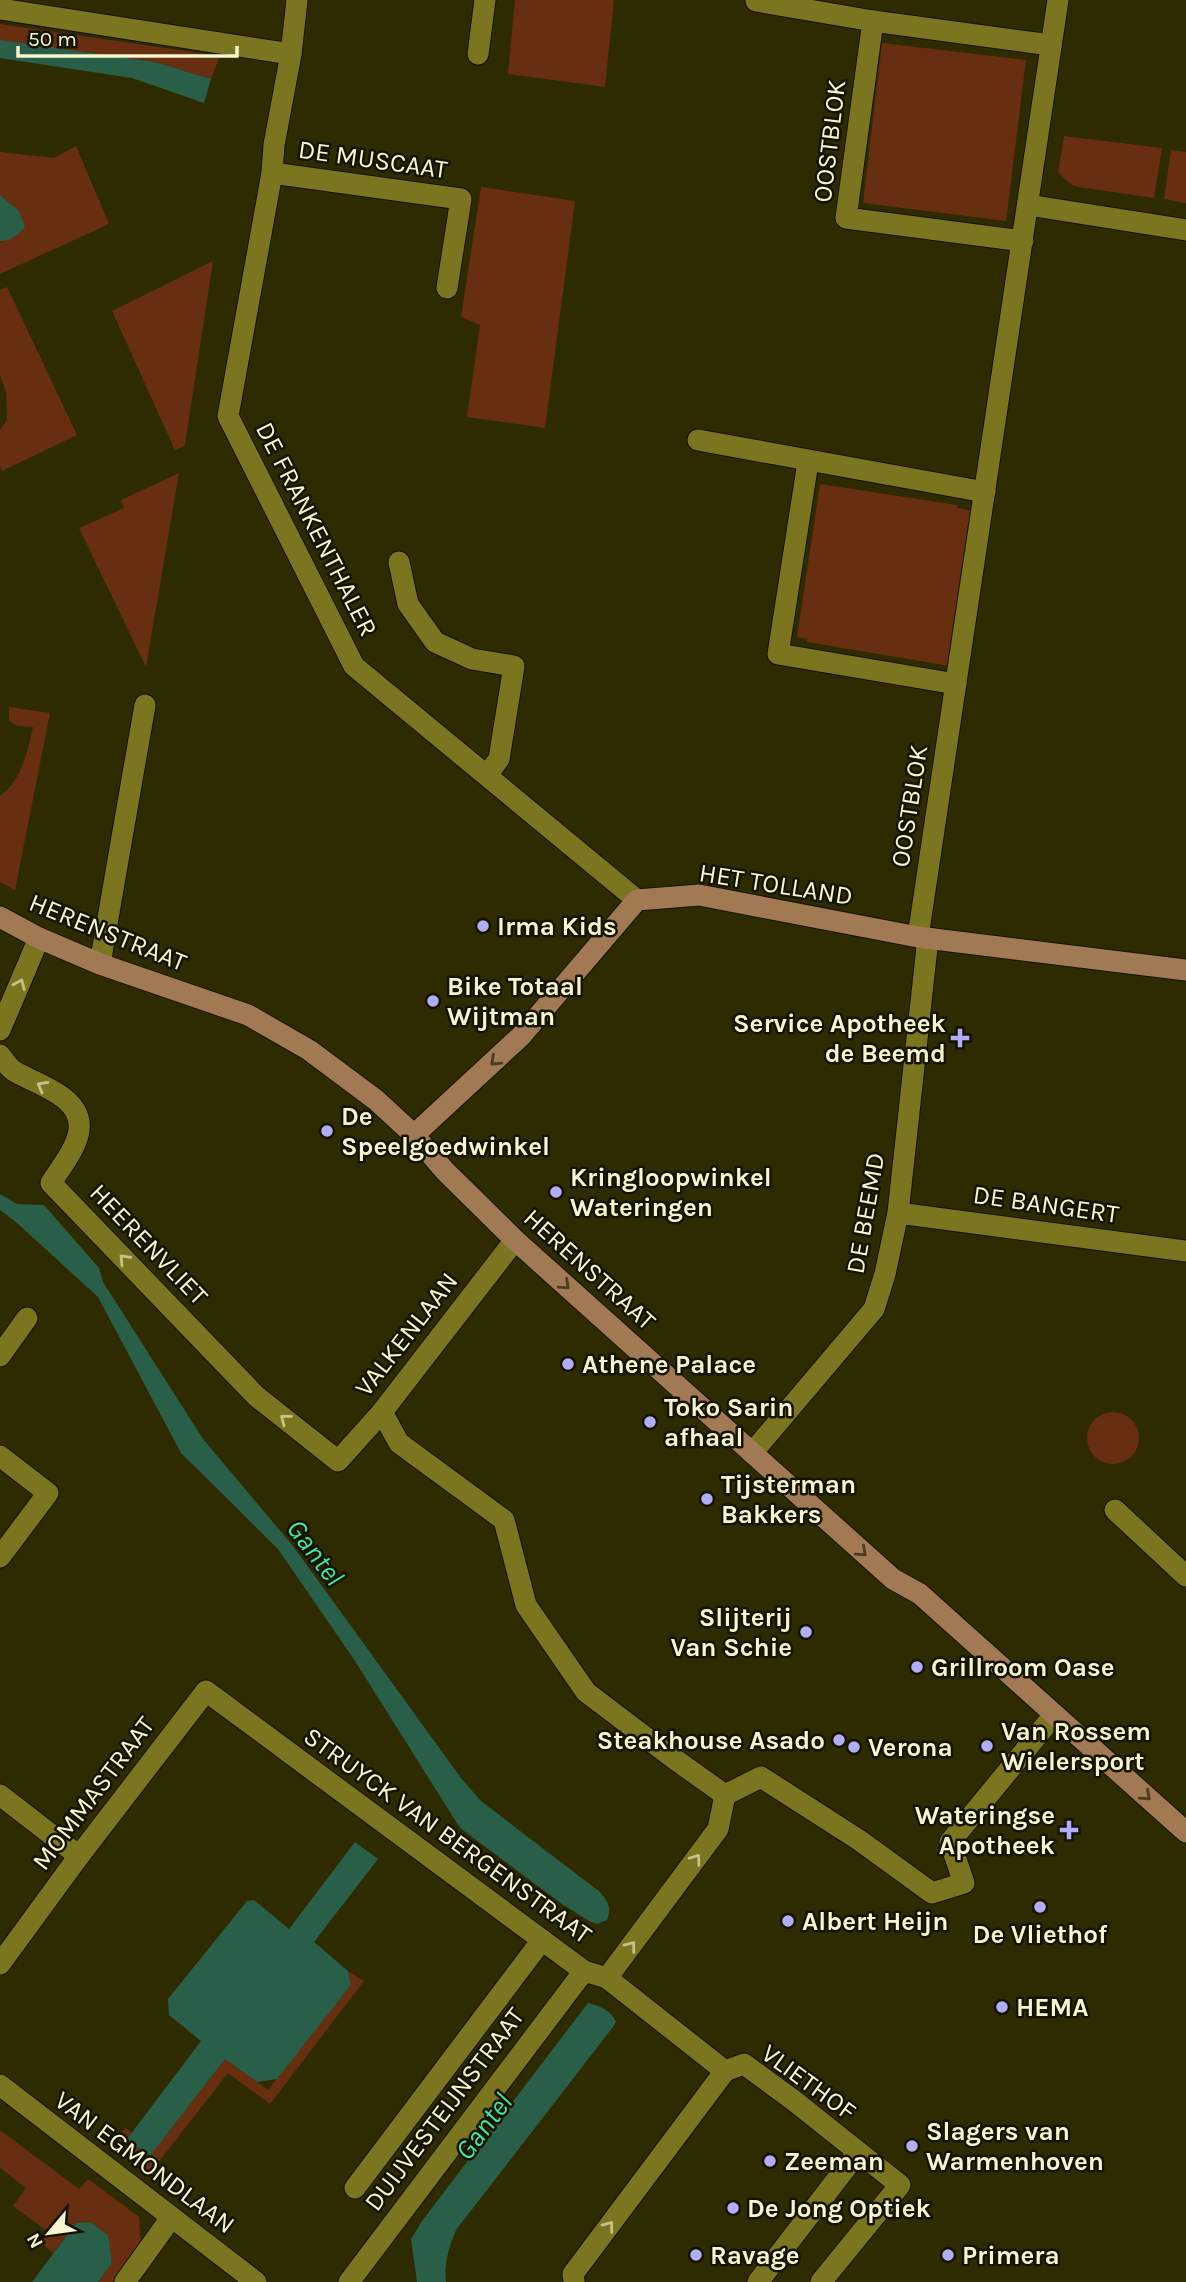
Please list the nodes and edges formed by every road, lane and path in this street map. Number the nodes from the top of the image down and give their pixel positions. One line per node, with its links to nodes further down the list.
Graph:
1 (297, 0): 8 (street, DE FRANKENTHALER)
2 (485, 0): 9 (street)
3 (1058, 0): 7 (street, OOSTBLOK)
4 (755, 1): 6 (street)
5 (0, 9): 8 (street)
6 (873, 20): 7 (street); 13 (street, OOSTBLOK)
7 (1051, 46): 11 (street, OOSTBLOK)
8 (291, 54): 10 (street, DE FRANKENTHALER)
9 (478, 54)
10 (272, 173): 14 (street, DE MUSCAAT); 21 (street, DE FRANKENTHALER)
11 (1028, 205): 12 (street); 13 (street, OOSTBLOK)
12 (1186, 230)
13 (1023, 241): 17 (street, OOSTBLOK)
14 (447, 288)
15 (698, 440): 16 (street)
16 (808, 461): 17 (street); 19 (street)
17 (985, 492): 19 (street, OOSTBLOK)
18 (399, 562): 21 (street, DE FRANKENTHALER)
19 (956, 684): 24 (street, OOSTBLOK)
20 (145, 705): 26 (street)
21 (487, 775): 22 (street, DE FRANKENTHALER)
22 (637, 900): 24 (street, HET TOLLAND); 30 (street, one-way to 30)
23 (0, 917): 25 (street, HERENSTRAAT)
24 (923, 937): 27 (street, HET TOLLAND); 31 (street, DE BEEMD)
25 (39, 938): 26 (street, HERENSTRAAT); 28 (street, one-way to 25)
26 (100, 964): 30 (street, HERENSTRAAT)
27 (1186, 971)
28 (0, 1030)
29 (0, 1055): 39 (street, HEERENVLIET, one-way to 29)
30 (414, 1135): 32 (street, HERENSTRAAT)
31 (898, 1213): 33 (street, DE BANGERT); 37 (street, DE BEEMD)
32 (515, 1240): 36 (street, VALKENLAAN); 37 (street, HERENSTRAAT, one-way to 37)
33 (1186, 1251)
34 (27, 1318): 35 (street)
35 (0, 1356)
36 (382, 1412): 39 (street, VALKENLAAN); 45 (street)
37 (752, 1453): 44 (street, HERENSTRAAT, one-way to 44)
38 (0, 1456): 41 (street)
39 (338, 1461)
40 (1115, 1510): 42 (street)
41 (0, 1557)
42 (1186, 1576)
43 (206, 1691): 48 (street, MOMMASTRAAT); 49 (street, STRUYCK VAN BERGENSTRAAT)
44 (1054, 1715): 45 (street); 47 (street, HERENSTRAAT, one-way to 47)
45 (725, 1794): 52 (street, one-way to 45)
46 (0, 1795): 48 (street)
47 (1186, 1832)
48 (79, 1856): 50 (street, MOMMASTRAAT)
49 (542, 1940): 51 (street, STRUYCK VAN BERGENSTRAAT); 56 (street, DUIJVESTEIJNSTRAAT)
50 (0, 1964)
51 (584, 1971): 52 (street, STRUYCK VAN BERGENSTRAAT); 60 (street, DUIJVESTEIJNSTRAAT)
52 (607, 1978): 53 (street, STRUYCK VAN BERGENSTRAAT)
53 (724, 2071): 55 (street, VLIETHOF); 61 (street, one-way to 53)
54 (0, 2085): 57 (street, VAN EGMONDLAAN)
55 (858, 2152): 62 (street, VLIETHOF); 63 (street, VLIETHOF)
56 (355, 2188)
57 (171, 2218): 58 (street); 59 (street, VAN EGMONDLAAN)
58 (125, 2282)
59 (256, 2282)
60 (349, 2282)
61 (574, 2282)
62 (758, 2282)
63 (821, 2282)

